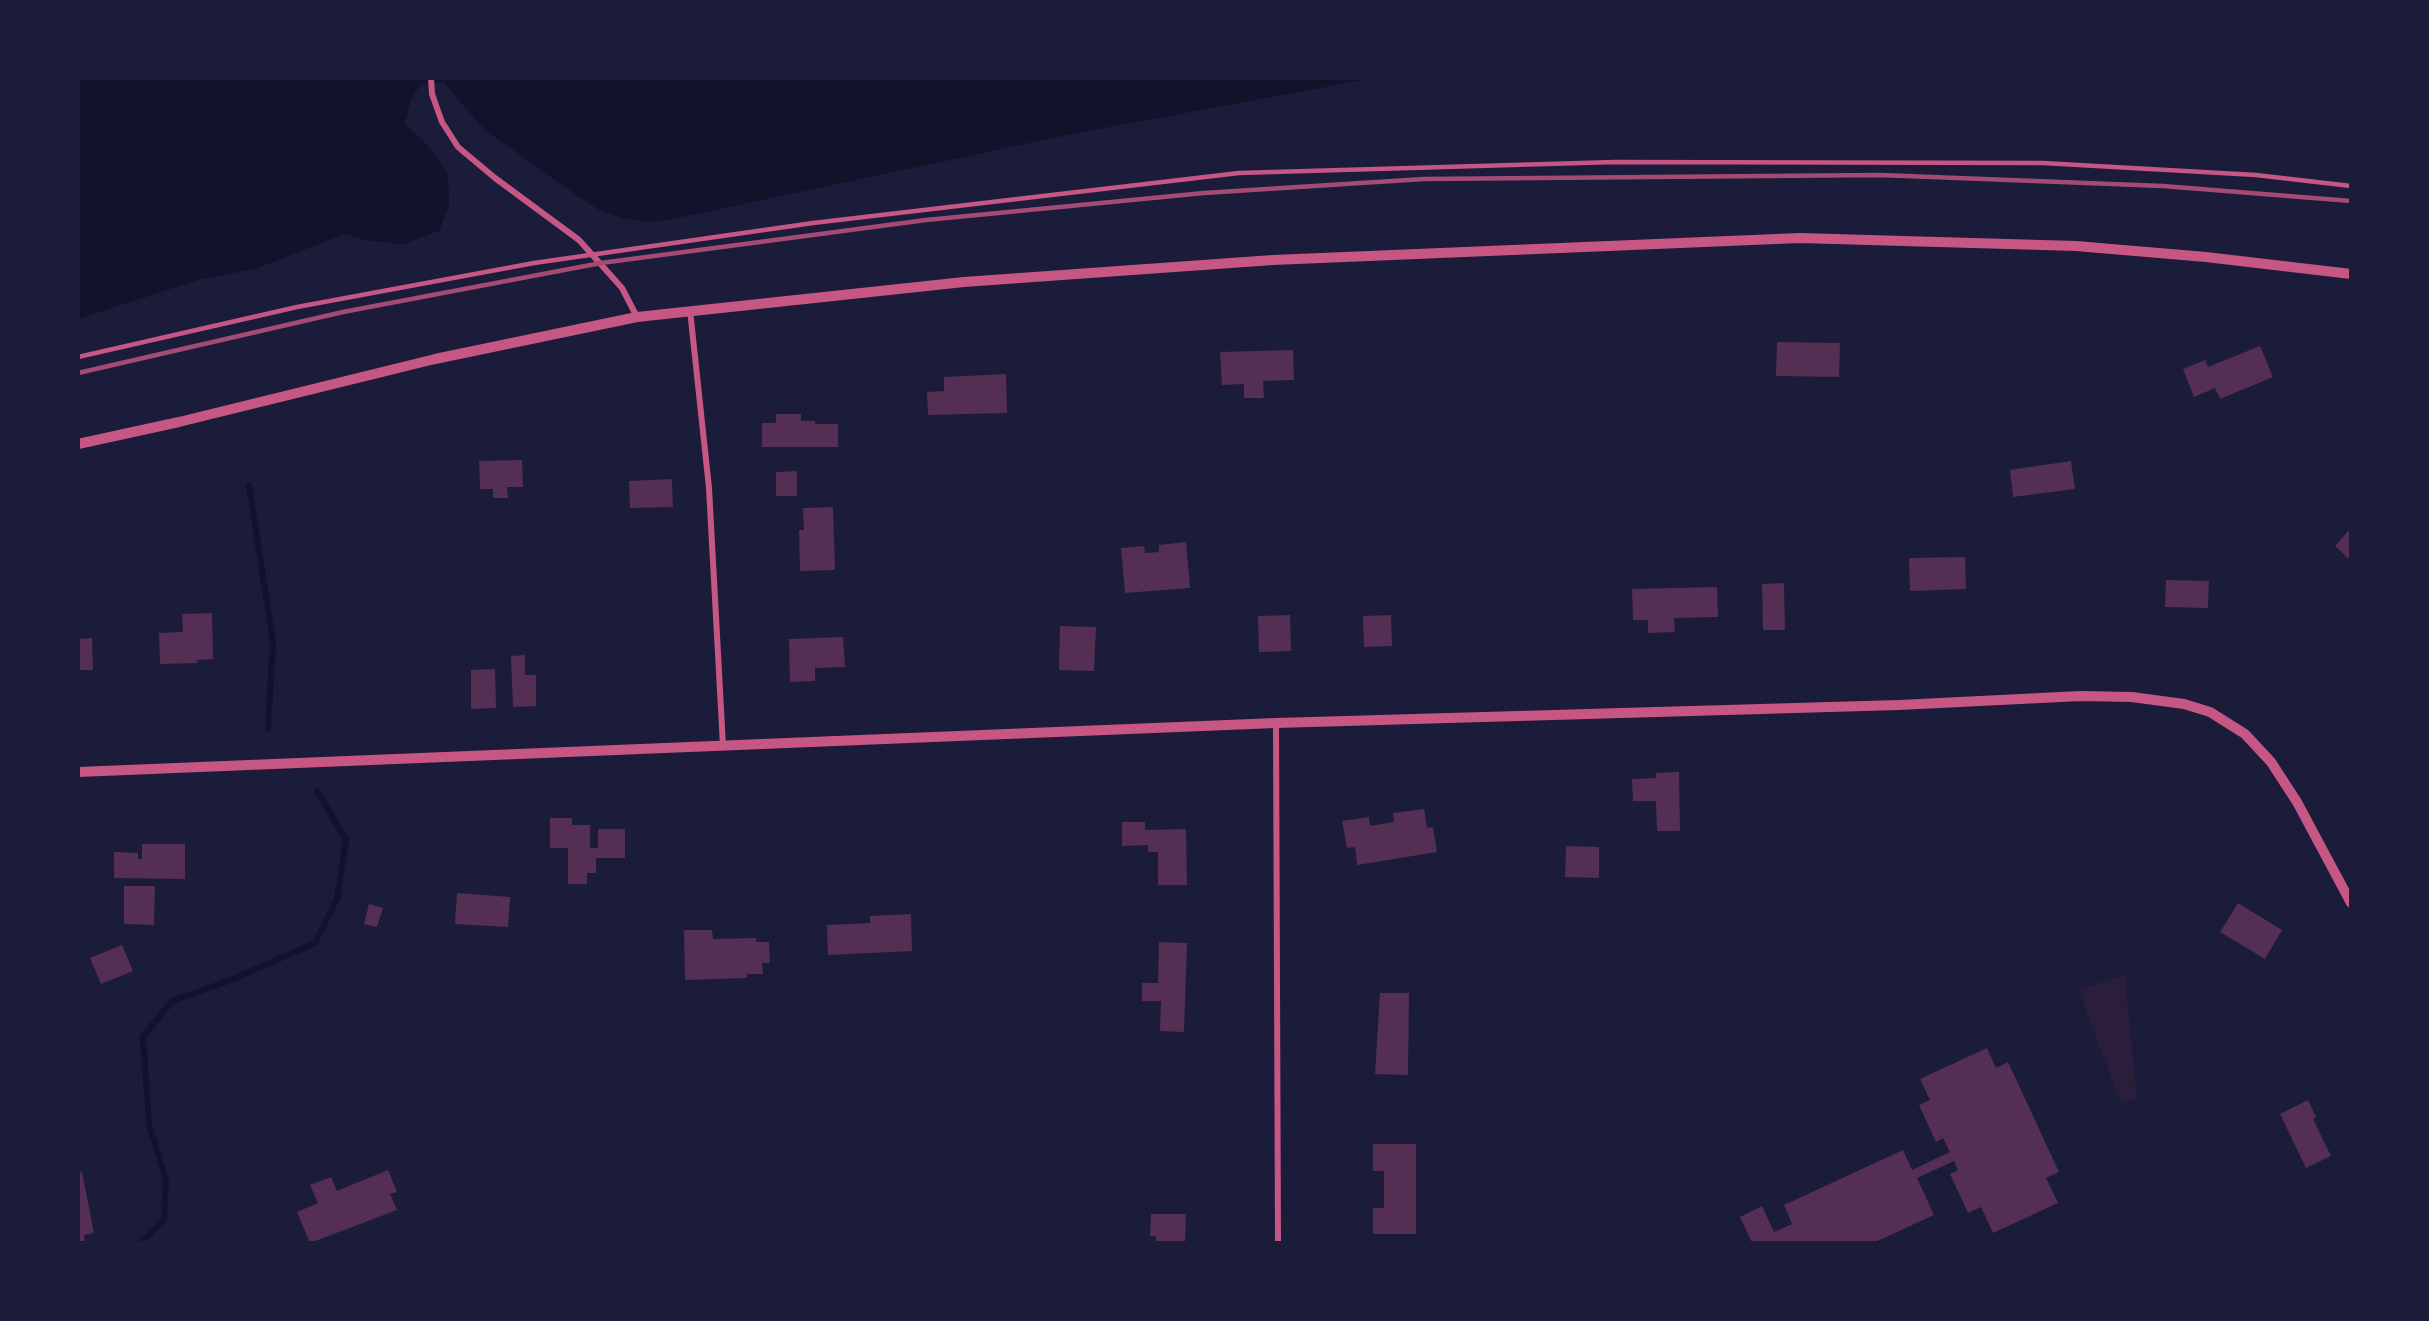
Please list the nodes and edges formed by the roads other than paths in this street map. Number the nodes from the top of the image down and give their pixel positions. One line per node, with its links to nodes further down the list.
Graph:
1 (431, 78): 3 (street)
2 (2351, 186): 3 (lane)
3 (592, 254): 6 (street); 7 (lane)
4 (2351, 274): 5 (street)
5 (690, 310): 6 (street); 10 (street)
6 (638, 317): 8 (street)
7 (78, 357)
8 (78, 444)
9 (1276, 723): 10 (street); 12 (street); 13 (street)
10 (723, 746): 11 (street)
11 (78, 772)
12 (2351, 903)
13 (1278, 1243)

